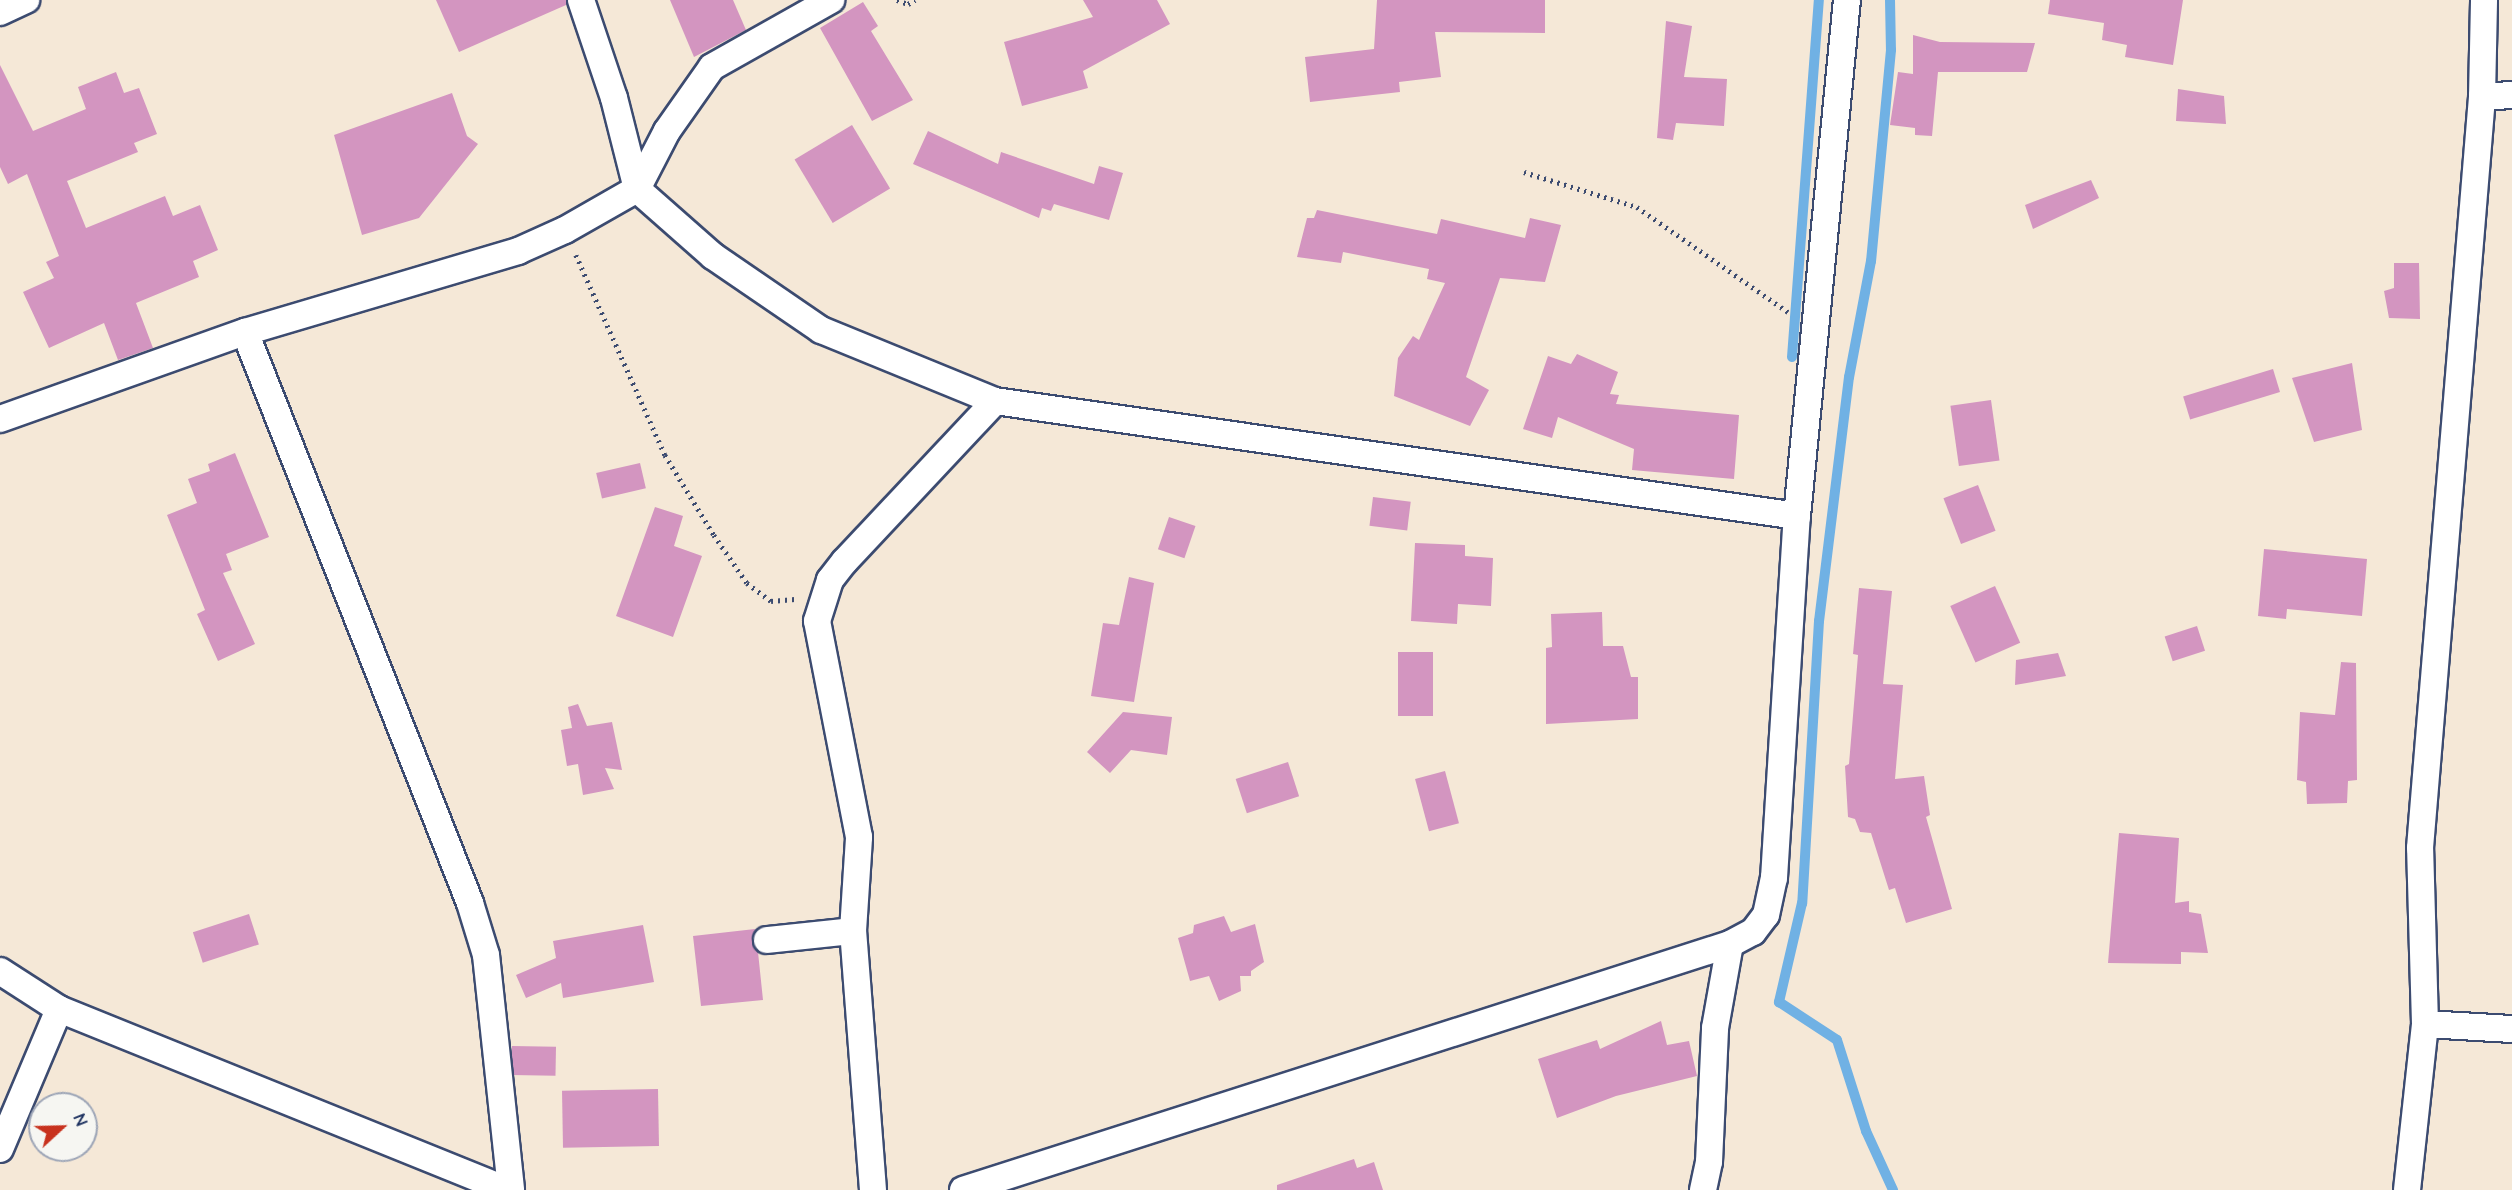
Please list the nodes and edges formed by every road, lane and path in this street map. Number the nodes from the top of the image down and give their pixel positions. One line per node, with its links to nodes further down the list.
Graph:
1 (26, 0): 8 (street)
2 (581, 0): 12 (street)
3 (831, 0): 12 (street)
4 (897, 0): 5 (path)
5 (915, 0)
6 (1847, 0): 14 (street)
7 (2484, 0): 10 (street)
8 (0, 12)
9 (2512, 95): 10 (street)
10 (2482, 97): 25 (street)
11 (1524, 172): 14 (path)
12 (637, 189): 13 (street); 16 (street)
13 (565, 230): 15 (street); 19 (path)
14 (1816, 322): 18 (street)
15 (245, 332): 17 (street); 29 (street)
16 (995, 401): 18 (street); 19 (street)
17 (0, 419)
18 (1797, 516): 22 (street)
19 (824, 596): 20 (street)
20 (853, 931): 21 (street); 30 (street)
21 (767, 940)
22 (1730, 944): 31 (street); 32 (street)
23 (0, 971): 24 (street)
24 (59, 1009): 27 (street); 28 (street)
25 (2425, 1024): 26 (street); 33 (street)
26 (2512, 1029)
27 (0, 1149)
28 (506, 1190)
29 (511, 1190)
30 (873, 1190)
31 (963, 1190)
32 (1703, 1190)
33 (2407, 1190)

